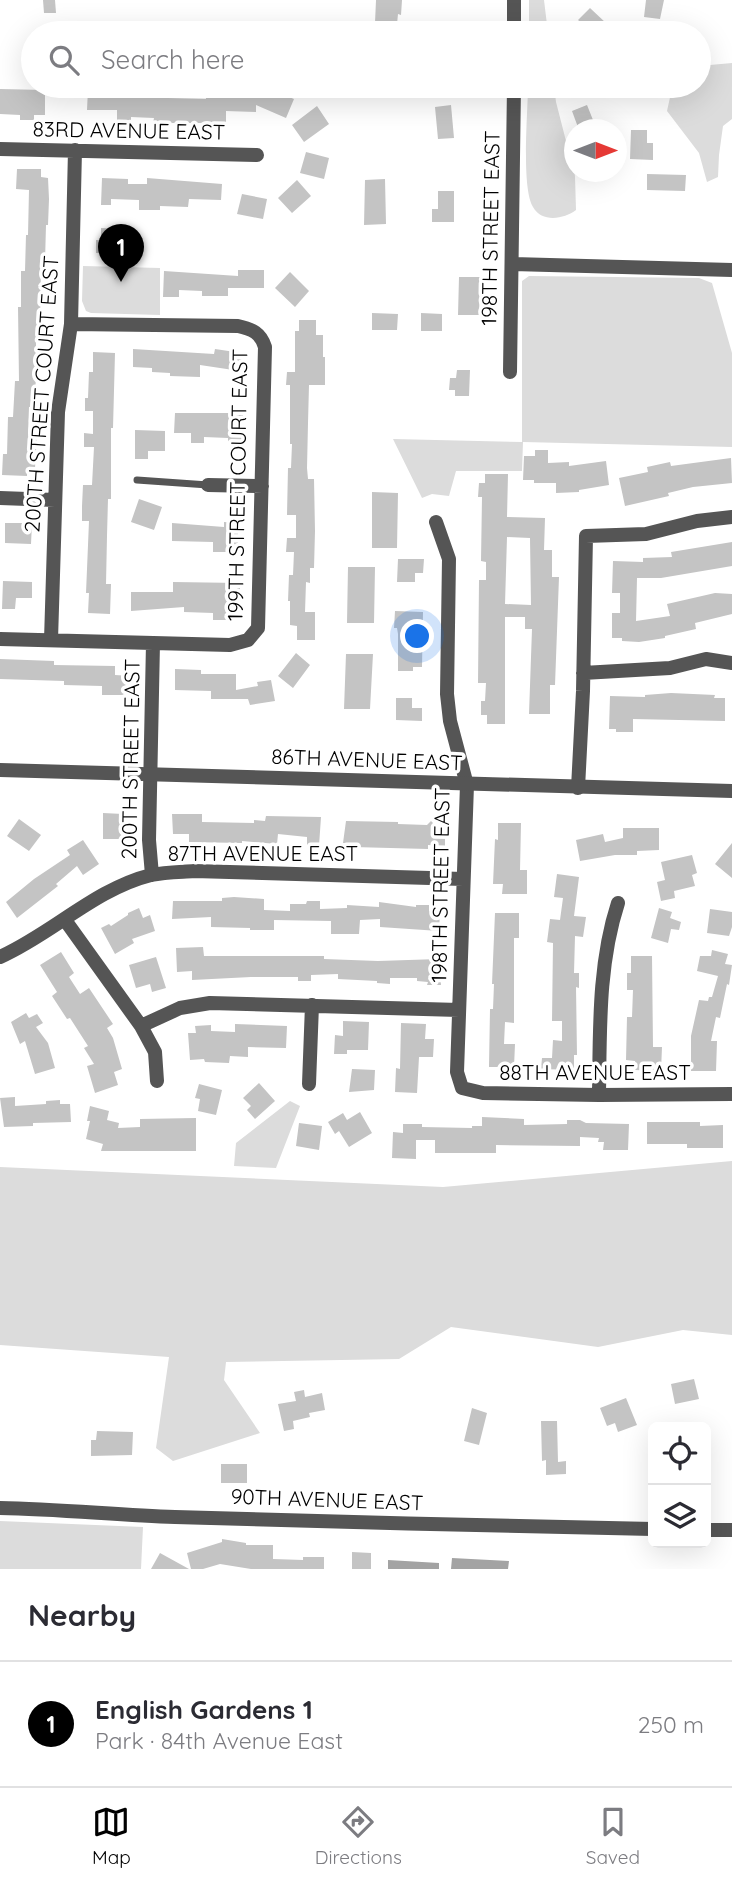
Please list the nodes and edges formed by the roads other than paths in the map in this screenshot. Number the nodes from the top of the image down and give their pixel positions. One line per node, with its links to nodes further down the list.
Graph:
1 (514, 0): 2 (street)
2 (514, 21)
3 (514, 98): 7 (street, 198TH STREET EAST)
4 (0, 149): 5 (street, 83RD AVENUE EAST)
5 (75, 150): 6 (street, 83RD AVENUE EAST); 9 (street, 200TH STREET COURT EAST)
6 (257, 155)
7 (513, 264): 8 (street); 10 (street, 198TH STREET EAST)
8 (732, 270)
9 (71, 324): 13 (street, 199TH STREET COURT EAST); 15 (street, 200TH STREET COURT EAST)
10 (510, 372)
11 (137, 480): 12 (lane)
12 (208, 485): 13 (street)
13 (262, 486): 20 (street, 199TH STREET COURT EAST)
14 (0, 498): 15 (street)
15 (55, 500): 19 (street, 200TH STREET COURT EAST)
16 (732, 517): 22 (street)
17 (436, 522): 25 (street, 198TH STREET EAST)
18 (0, 639): 19 (street)
19 (51, 640): 20 (street)
20 (153, 643): 24 (street, 200TH STREET EAST)
21 (732, 663): 22 (street)
22 (583, 673): 26 (street)
23 (0, 770): 24 (street, 86TH AVENUE EAST)
24 (151, 774): 25 (street, 86TH AVENUE EAST); 28 (street, 200TH STREET EAST)
25 (467, 785): 26 (street, 86TH AVENUE EAST); 29 (street, 198TH STREET EAST)
26 (578, 788): 27 (street, 86TH AVENUE EAST)
27 (732, 792)
28 (152, 875): 29 (street, 87TH AVENUE EAST); 31 (street, 87TH AVENUE EAST)
29 (463, 879): 34 (street, 198TH STREET EAST)
30 (618, 903): 40 (street)
31 (65, 920): 32 (street, 87TH AVENUE EAST); 35 (street)
32 (2, 952)
33 (312, 1005): 34 (street); 35 (street); 37 (street)
34 (459, 1010): 38 (street, 198TH STREET EAST)
35 (141, 1026): 36 (street)
36 (157, 1081)
37 (309, 1084)
38 (461, 1086): 40 (street, 88TH AVENUE EAST)
39 (732, 1094): 40 (street, 88TH AVENUE EAST)
40 (599, 1096)
41 (0, 1508): 42 (street, 90TH AVENUE EAST)
42 (648, 1529)
43 (711, 1530): 44 (street)
44 (732, 1530)

